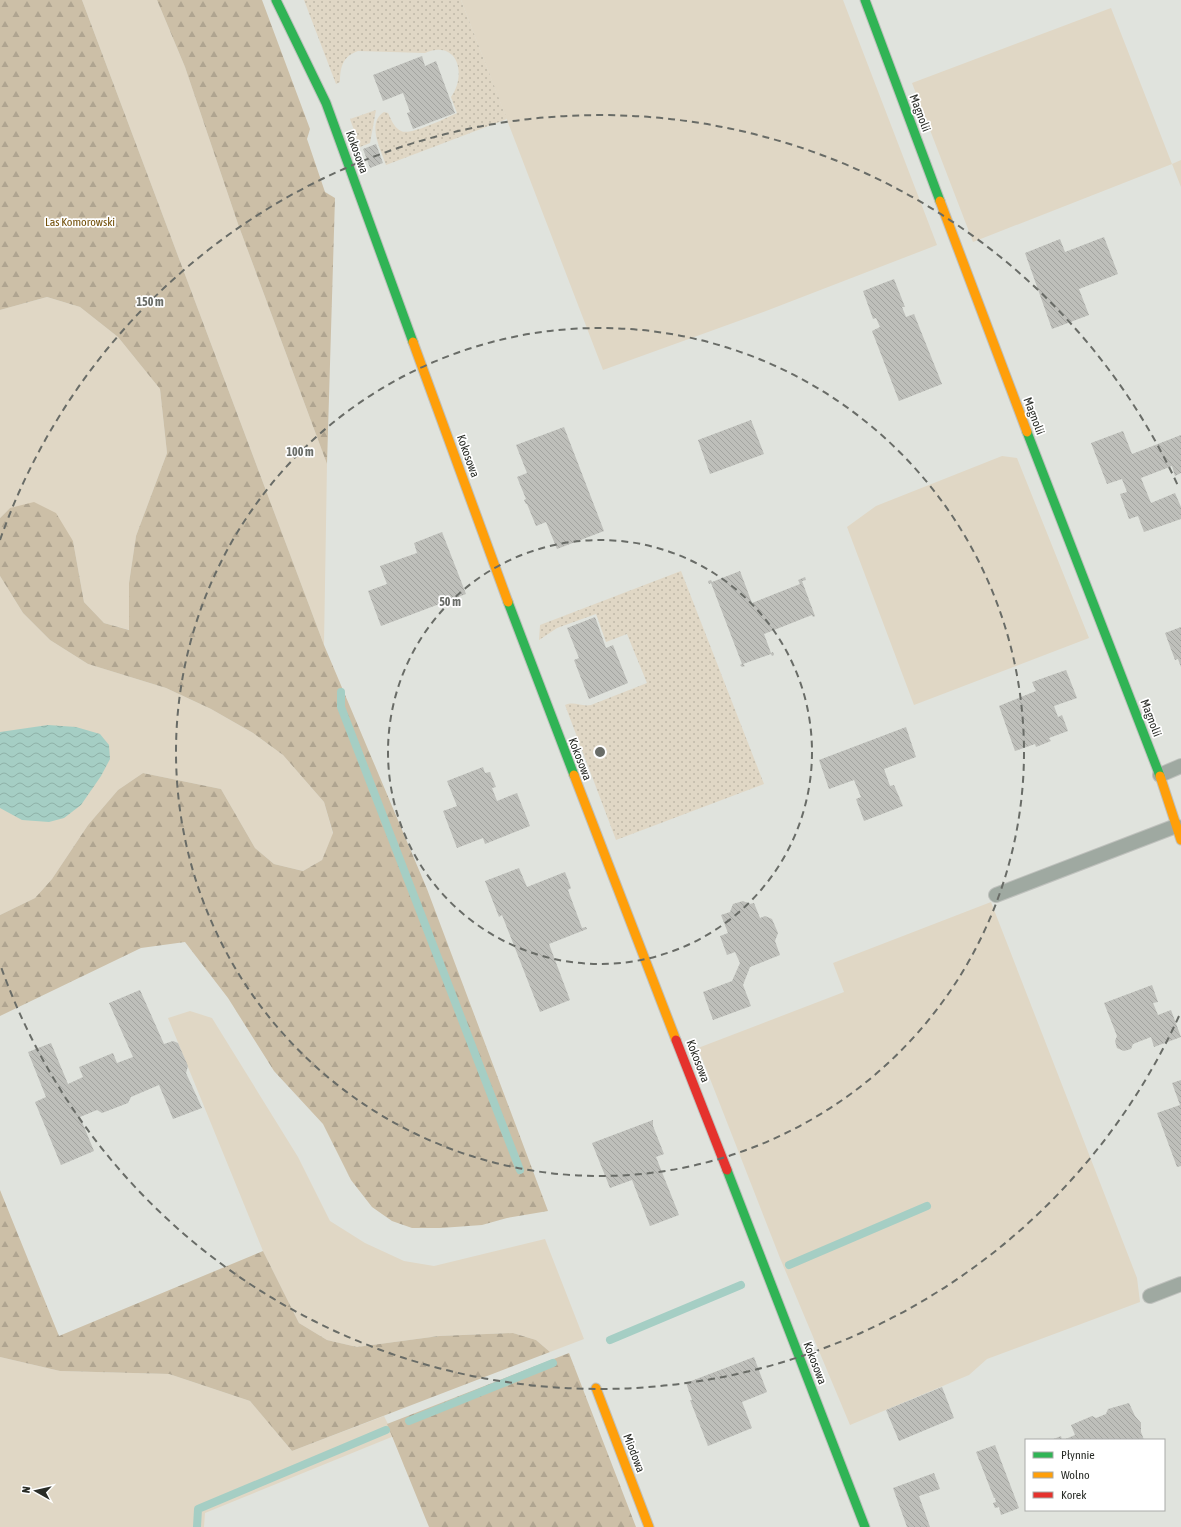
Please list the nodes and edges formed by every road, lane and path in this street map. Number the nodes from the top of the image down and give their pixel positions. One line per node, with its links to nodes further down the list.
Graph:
1 (276, 0): 12 (street, Kokosowa)
2 (865, 0): 4 (street, Magnolii)
3 (1181, 766): 4 (lane)
4 (1160, 775): 5 (street, Magnolii)
5 (1176, 826): 6 (street, Magnolii); 7 (lane)
6 (1181, 840)
7 (996, 895)
8 (1181, 1284): 9 (lane)
9 (1150, 1296)
10 (596, 1388): 11 (street, Miodowa)
11 (650, 1527)
12 (865, 1527)

